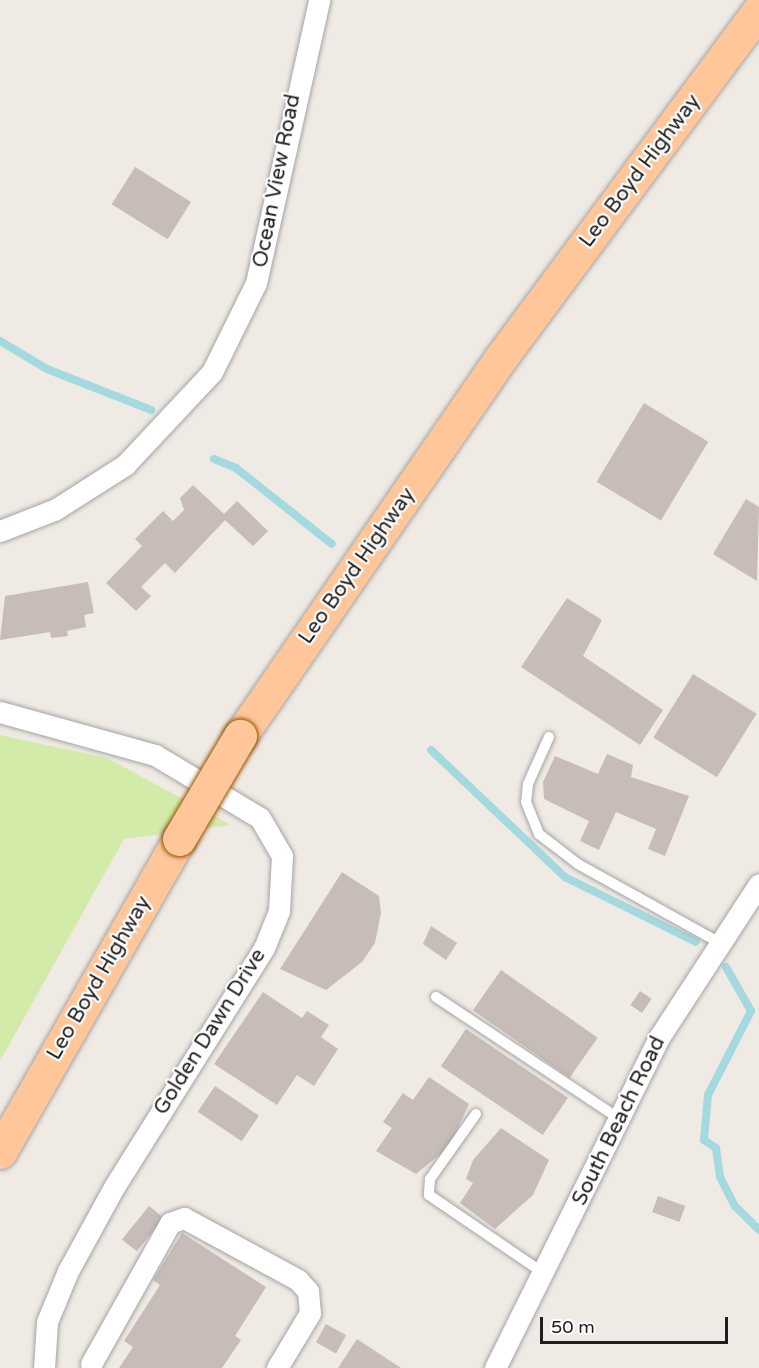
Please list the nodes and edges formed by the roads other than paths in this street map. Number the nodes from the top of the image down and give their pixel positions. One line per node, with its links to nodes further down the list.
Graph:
1 (319, 0): 3 (street, Ocean View Road)
2 (759, 10): 11 (main road, Leo Boyd Highway, bridge)
3 (0, 531)
4 (0, 712): 14 (street, Golden Dawn Drive)
5 (549, 737): 7 (lane)
6 (759, 884): 7 (street, South Beach Road)
7 (720, 942): 10 (street, South Beach Road)
8 (436, 997): 10 (lane)
9 (476, 1114): 12 (lane)
10 (618, 1118): 12 (street, South Beach Road)
11 (0, 1152)
12 (545, 1274): 16 (street, South Beach Road)
13 (91, 1364): 15 (street)
14 (44, 1368)
15 (277, 1368)
16 (495, 1368)

